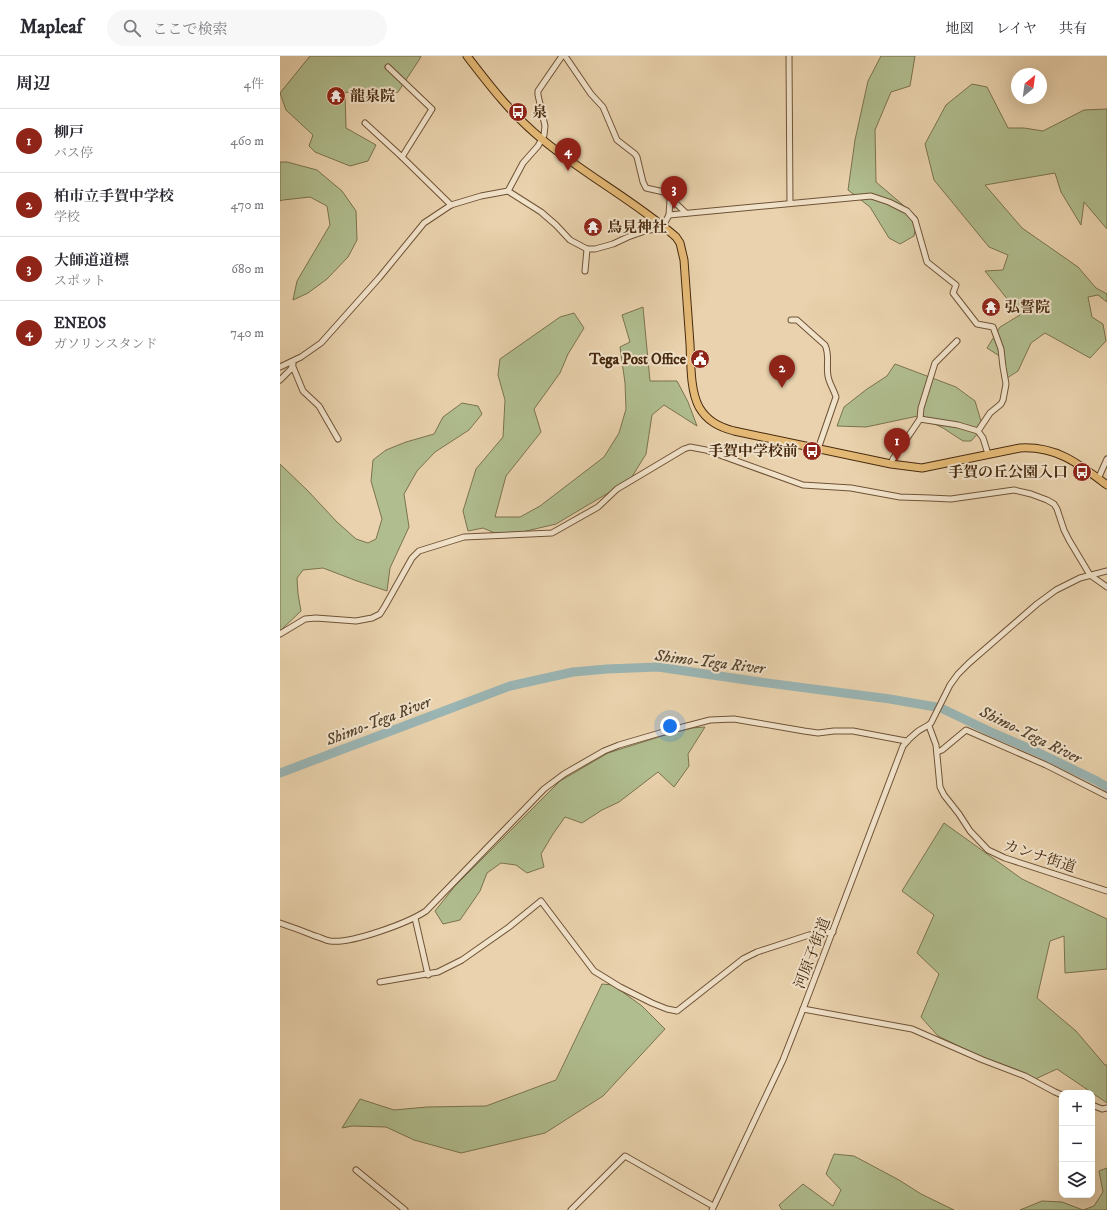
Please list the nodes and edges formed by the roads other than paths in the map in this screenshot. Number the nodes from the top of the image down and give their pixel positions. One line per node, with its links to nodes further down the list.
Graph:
1 (467, 56): 7 (main road)
2 (562, 56): 7 (street)
3 (565, 56): 10 (street)
4 (790, 56): 11 (street)
5 (388, 67): 8 (street)
6 (365, 123): 8 (street)
7 (542, 140): 9 (street); 15 (main road)
8 (402, 157): 12 (street)
9 (508, 191): 12 (street); 16 (street)
10 (670, 200): 13 (street); 14 (street)
11 (790, 203): 13 (street); 24 (street)
12 (451, 205): 20 (street)
13 (686, 213): 14 (street)
14 (668, 215): 15 (street)
15 (663, 226): 16 (street); 26 (main road)
16 (587, 249): 17 (street)
17 (585, 271)
18 (791, 320): 26 (street)
19 (957, 341): 23 (street)
20 (292, 363): 21 (street); 22 (street); 25 (street)
21 (280, 367)
22 (280, 380)
23 (920, 419): 24 (street); 29 (street)
24 (978, 431): 27 (street)
25 (338, 439)
26 (818, 449): 29 (main road)
27 (988, 454): 29 (main road); 30 (main road)
28 (1107, 459): 30 (street)
29 (891, 464)
30 (1098, 479): 31 (main road)
31 (1107, 485)
32 (1107, 571): 33 (street, 河原子街道)
33 (1090, 575): 34 (street); 35 (street); 36 (street, 河原子街道)
34 (1107, 587)
35 (280, 634)
36 (928, 726): 37 (street, 河原子街道); 38 (street, カンナ街道)
37 (906, 741): 41 (street); 43 (street, 河原子街道)
38 (937, 752): 39 (street); 40 (street, カンナ街道)
39 (1107, 796)
40 (1107, 891)
41 (415, 918): 42 (street); 44 (street)
42 (280, 923)
43 (833, 932): 44 (street); 46 (street, 河原子街道)
44 (428, 975): 45 (street)
45 (380, 982)
46 (803, 1009): 47 (street); 51 (street, 河原子街道)
47 (1059, 1094)
48 (1095, 1106): 49 (street)
49 (1107, 1108)
50 (356, 1170): 52 (street)
51 (712, 1208): 53 (street)
52 (405, 1210)
53 (571, 1210)

